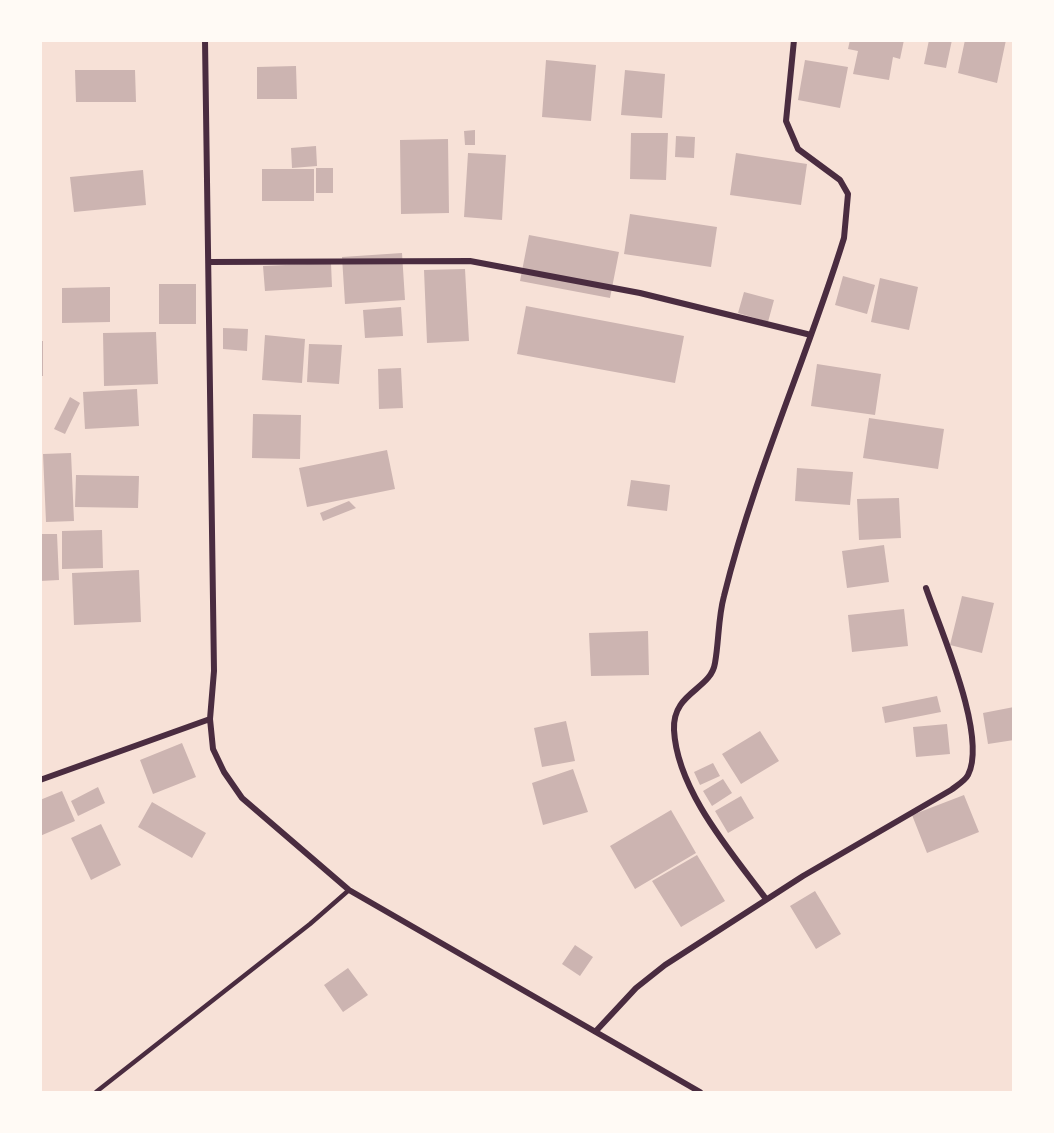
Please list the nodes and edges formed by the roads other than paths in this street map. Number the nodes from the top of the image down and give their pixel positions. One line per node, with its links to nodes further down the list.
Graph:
1 (205, 40): 3 (street)
2 (794, 40): 4 (street)
3 (209, 262): 4 (street); 6 (street)
4 (811, 335): 9 (street)
5 (926, 588): 9 (street)
6 (210, 719): 7 (street); 8 (street)
7 (40, 780)
8 (349, 890): 10 (street); 11 (lane)
9 (766, 899): 10 (street)
10 (596, 1031): 12 (street)
11 (96, 1092)
12 (700, 1092)

